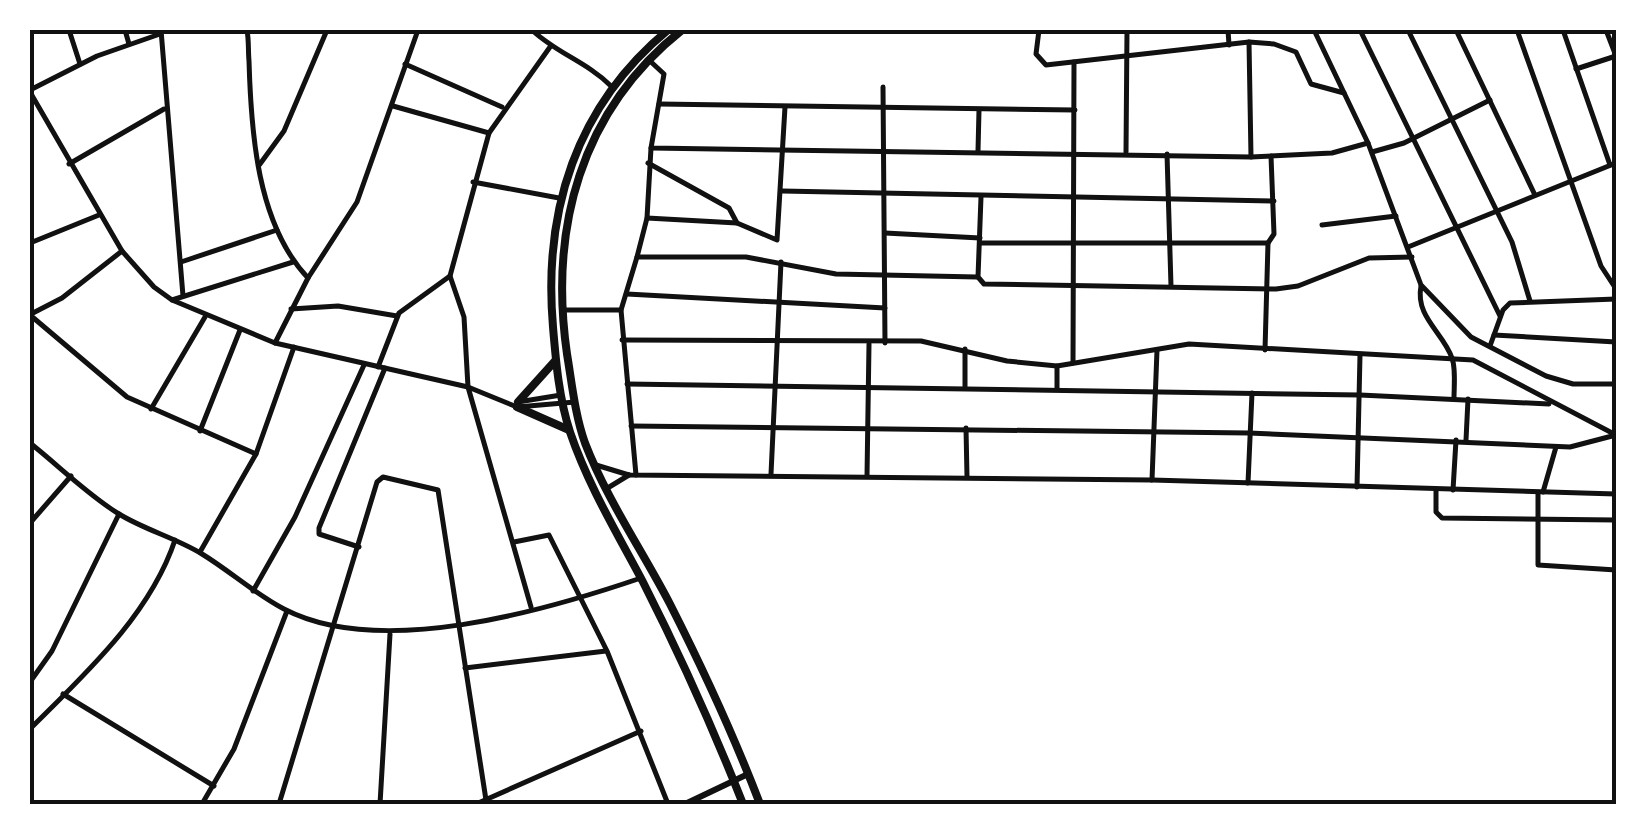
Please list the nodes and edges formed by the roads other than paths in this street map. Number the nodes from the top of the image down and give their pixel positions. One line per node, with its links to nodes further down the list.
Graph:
1 (70, 30): 28 (street)
2 (125, 30): 21 (street)
3 (247, 30): 60 (street)
4 (327, 30): 60 (street)
5 (418, 30): 29 (street)
6 (532, 30): 23 (street)
7 (668, 30): 31 (main road)
8 (682, 30): 26 (main road)
9 (1039, 30): 27 (street)
10 (1127, 30): 25 (street)
11 (1228, 30): 22 (street)
12 (1314, 30): 34 (street)
13 (1360, 30): 46 (street)
14 (1408, 30): 44 (street)
15 (1456, 30): 35 (street)
16 (1517, 30): 62 (street)
17 (1563, 30): 30 (street)
18 (1606, 30): 24 (street)
19 (161, 32): 21 (street); 40 (street)
20 (1249, 42): 22 (street); 34 (street); 57 (street)
21 (129, 44): 28 (street)
22 (1229, 44): 25 (street)
23 (550, 47): 31 (street); 39 (street)
24 (1616, 56): 30 (street)
25 (1126, 58): 27 (street); 53 (street)
26 (647, 60): 36 (street); 110 (main road)
27 (1074, 62): 43 (street)
28 (80, 64): 33 (street)
29 (405, 64): 37 (street); 39 (street)
30 (1576, 69): 61 (street)
31 (612, 86): 68 (main road)
32 (883, 87): 41 (street)
33 (30, 91): 59 (street)
34 (1344, 93): 47 (street)
35 (1490, 100): 44 (street); 66 (street)
36 (659, 104): 38 (street); 48 (street)
37 (393, 106): 45 (street); 96 (street)
38 (786, 107): 41 (street); 49 (street)
39 (502, 108): 45 (street)
40 (164, 109): 59 (street); 90 (street)
41 (882, 109): 42 (street); 50 (street)
42 (980, 110): 43 (street); 51 (street)
43 (1075, 110): 52 (street)
44 (1449, 120): 46 (street); 72 (street)
45 (488, 132): 63 (street)
46 (1413, 139): 54 (street); 78 (street)
47 (1368, 143): 54 (street); 56 (street)
48 (650, 148): 49 (street); 58 (street)
49 (783, 150): 50 (street); 64 (street)
50 (882, 151): 51 (street); 65 (street)
51 (978, 151): 52 (street)
52 (1076, 151): 53 (street); 69 (street)
53 (1126, 152): 55 (street)
54 (1372, 152): 74 (street)
55 (1167, 154): 57 (street); 70 (street)
56 (1270, 156): 57 (street); 71 (street)
57 (1251, 157)
58 (648, 163): 75 (street); 76 (street)
59 (69, 164): 73 (street)
60 (260, 164): 79 (street)
61 (1613, 164): 62 (street)
62 (1570, 179): 66 (street); 101 (street)
63 (473, 182): 68 (street); 93 (street)
64 (782, 191): 65 (street); 76 (street)
65 (883, 193): 67 (street); 80 (street)
66 (1534, 193): 72 (street)
67 (982, 197): 69 (street); 81 (street)
68 (559, 198): 131 (main road)
69 (1076, 198): 70 (street); 82 (street)
70 (1169, 200): 71 (street); 83 (street)
71 (1274, 201): 85 (street)
72 (1495, 209): 78 (street); 107 (street)
73 (99, 215): 84 (street); 87 (street)
74 (1396, 216): 77 (street); 86 (street)
75 (647, 218): 76 (street); 89 (street)
76 (737, 223)
77 (1322, 225)
78 (1455, 227): 86 (street); 115 (street)
79 (277, 230): 90 (street); 91 (street)
80 (884, 233): 81 (street); 94 (street)
81 (980, 240): 82 (street); 95 (street)
82 (1075, 242): 83 (street); 98 (street)
83 (1171, 242): 85 (street); 99 (street)
84 (30, 243)
85 (1268, 244): 100 (street)
86 (1408, 246): 88 (street)
87 (122, 251): 105 (street); 112 (street)
88 (1412, 256): 97 (street); 100 (street)
89 (637, 257): 92 (street); 102 (street)
90 (181, 262): 103 (street)
91 (293, 262): 96 (street); 103 (street)
92 (782, 262): 94 (street); 106 (street)
93 (450, 276): 114 (street); 140 (street)
94 (885, 276): 95 (street); 108 (street)
95 (978, 277): 98 (street)
96 (308, 278): 109 (street)
97 (1421, 285): 124 (street); 130 (street)
98 (1074, 287): 99 (street); 132 (street)
99 (1172, 287): 100 (street)
100 (1266, 288): 128 (street)
101 (1616, 289)
102 (627, 294): 106 (street); 111 (street)
103 (184, 296): 105 (street)
104 (1616, 299): 107 (street)
105 (172, 300): 113 (street)
106 (778, 301): 108 (street); 121 (street)
107 (1530, 301): 115 (street)
108 (885, 308): 122 (street)
109 (291, 310): 114 (street); 120 (street)
110 (562, 310): 111 (street); 146 (main road)
111 (621, 310): 118 (street)
112 (31, 314): 152 (street)
113 (205, 316): 116 (street); 152 (street)
114 (397, 316): 135 (street)
115 (1500, 316): 117 (street)
116 (240, 330): 120 (street); 158 (street)
117 (1494, 335): 119 (street); 124 (street)
118 (622, 340): 121 (street); 136 (street)
119 (1616, 342)
120 (274, 343): 125 (street)
121 (776, 343): 123 (street); 139 (street)
122 (884, 343): 123 (street); 126 (street)
123 (869, 344): 138 (street)
124 (1490, 346): 137 (street)
125 (294, 348): 133 (street); 167 (street)
126 (965, 349): 134 (street); 141 (street)
127 (1158, 350): 128 (street); 132 (street); 143 (street)
128 (1265, 350): 129 (street)
129 (1360, 355): 130 (street); 145 (street)
130 (1453, 359): 147 (street); 151 (street)
131 (556, 361): 148 (main road); 150 (main road)
132 (1074, 363): 134 (street)
133 (364, 364): 135 (street); 192 (street)
134 (1056, 366): 142 (street)
135 (381, 368): 140 (street); 188 (street)
136 (627, 384): 139 (street); 153 (street)
137 (1616, 384)
138 (870, 385): 139 (street); 141 (street); 155 (street)
139 (775, 386): 154 (street)
140 (468, 387): 150 (street); 187 (street)
141 (965, 387): 142 (street)
142 (1057, 390): 143 (street)
143 (1155, 391): 144 (street); 159 (street)
144 (1252, 393): 145 (street); 160 (street)
145 (1360, 395): 147 (street); 162 (street)
146 (574, 397): 148 (street); 168 (main road)
147 (1454, 398): 149 (street)
148 (561, 399): 150 (street); 157 (main road)
149 (1468, 399): 151 (street); 164 (street)
150 (515, 405): 157 (main road)
151 (1554, 405): 161 (street)
152 (151, 409): 158 (street)
153 (632, 426): 154 (street); 169 (street)
154 (772, 426): 155 (street); 170 (street)
155 (868, 428): 156 (street); 172 (street)
156 (966, 428): 159 (street); 173 (street)
157 (569, 430): 191 (main road)
158 (200, 431): 167 (street)
159 (1153, 431): 160 (street); 174 (street)
160 (1249, 433): 162 (street); 175 (street)
161 (1616, 435): 166 (street)
162 (1359, 438): 163 (street); 176 (street)
163 (1456, 440): 164 (street); 179 (street)
164 (1466, 440): 166 (street)
165 (30, 443): 171 (street)
166 (1556, 447): 180 (street)
167 (256, 454): 189 (street)
168 (596, 465): 169 (street); 177 (main road)
169 (632, 475): 170 (street); 177 (street)
170 (771, 475): 172 (street)
171 (71, 476): 182 (street); 185 (street)
172 (866, 476): 173 (street)
173 (967, 477): 174 (street)
174 (1152, 480): 175 (street)
175 (1248, 482): 176 (street)
176 (1357, 487): 178 (street)
177 (606, 489): 205 (main road)
178 (1436, 490): 179 (street); 183 (street)
179 (1453, 490): 180 (street)
180 (1540, 493): 181 (street); 183 (street)
181 (1616, 494)
182 (120, 514): 186 (street); 201 (street)
183 (1536, 519): 184 (street); 190 (street)
184 (1616, 520)
185 (30, 522)
186 (175, 540): 189 (street); 202 (street)
187 (514, 542): 193 (street); 194 (street)
188 (359, 547): 196 (street); 197 (street)
189 (200, 552): 192 (street)
190 (1616, 570)
191 (641, 578): 193 (street); 206 (main road)
192 (254, 590): 195 (street)
193 (581, 599): 194 (street); 199 (street)
194 (531, 608): 196 (street)
195 (286, 611): 197 (street); 207 (street)
196 (458, 623): 198 (street); 200 (street)
197 (332, 624): 198 (street); 211 (street)
198 (390, 634): 212 (street)
199 (607, 651): 200 (street); 204 (street)
200 (465, 668): 208 (street)
201 (30, 682)
202 (63, 694): 203 (street); 207 (street)
203 (30, 729)
204 (641, 731): 209 (street); 214 (street)
205 (748, 774): 206 (street); 217 (main road)
206 (734, 781): 215 (street); 216 (main road)
207 (214, 786): 210 (street)
208 (486, 800): 209 (street); 213 (street)
209 (496, 801)
210 (202, 804)
211 (279, 804)
212 (380, 804)
213 (476, 804)
214 (668, 804)
215 (685, 804)
216 (743, 804)
217 (760, 804)

